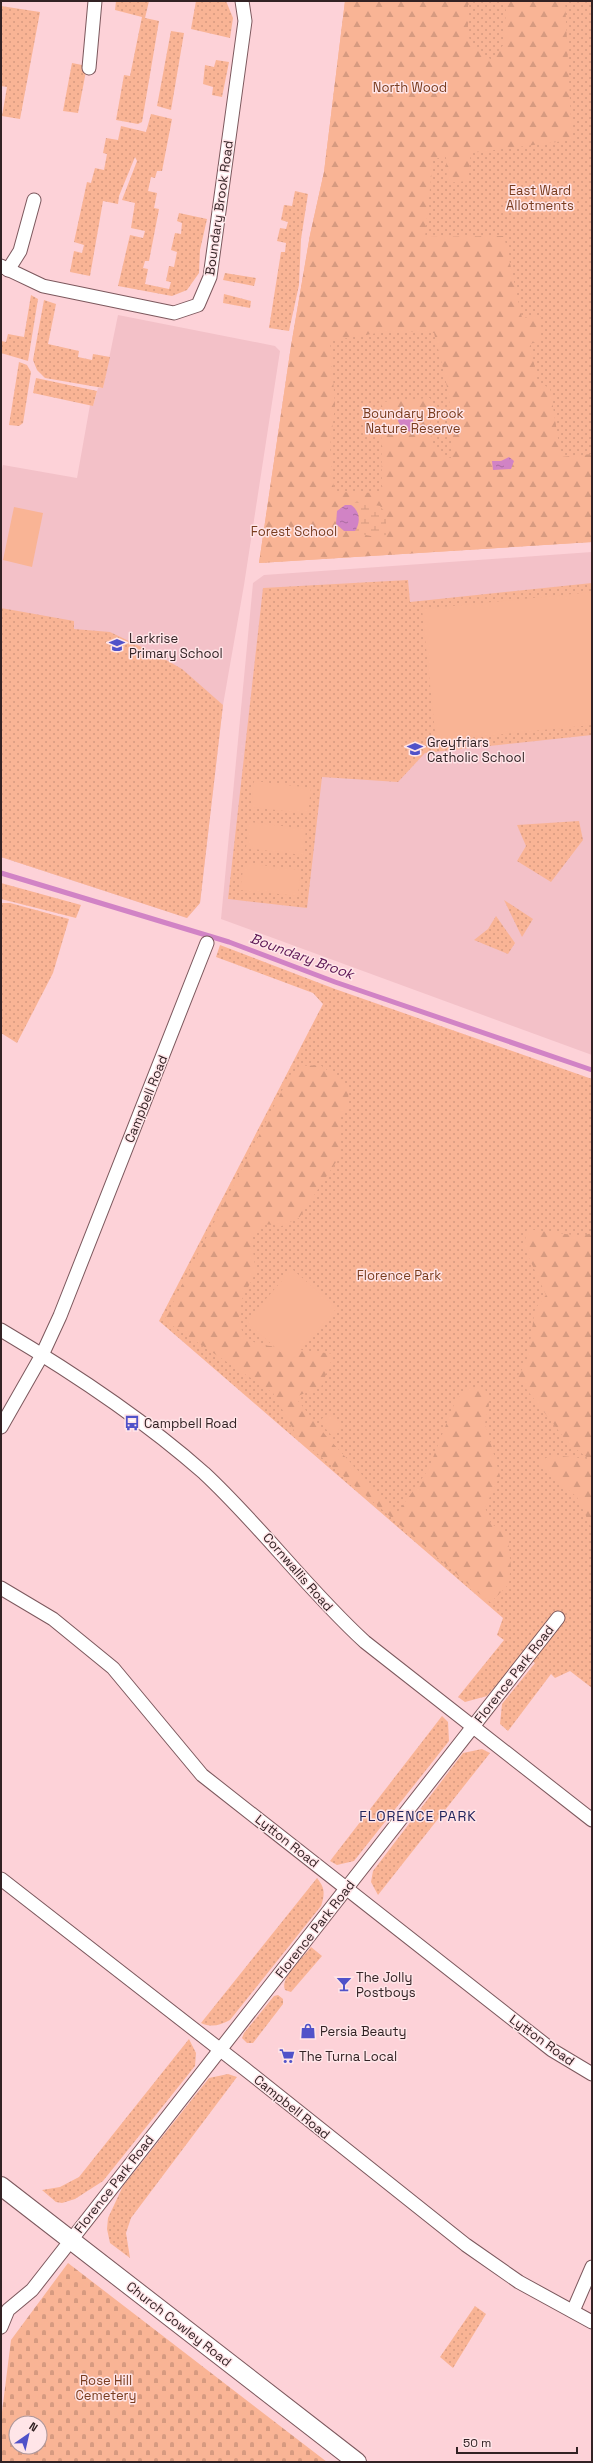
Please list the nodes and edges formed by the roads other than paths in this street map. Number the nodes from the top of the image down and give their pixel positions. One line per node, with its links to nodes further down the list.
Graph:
1 (95, 1): 3 (street)
2 (242, 1): 5 (street, Boundary Brook Road)
3 (89, 68)
4 (34, 200): 5 (street)
5 (5, 268)
6 (207, 943): 8 (street, Campbell Road)
7 (1, 1330): 8 (street, Cornwallis Road)
8 (42, 1354): 9 (street, Campbell Road); 12 (street, Cornwallis Road)
9 (1, 1427)
10 (1, 1588): 15 (street, Lytton Road)
11 (558, 1618): 12 (street, Florence Park Road)
12 (473, 1727): 13 (street, Cornwallis Road); 15 (street, Florence Park Road)
13 (592, 1820)
14 (1, 1879): 16 (street, Campbell Road)
15 (346, 1889): 16 (street, Florence Park Road); 17 (street, Lytton Road)
16 (220, 2050): 19 (street, Florence Park Road); 21 (street, Campbell Road)
17 (592, 2074)
18 (1, 2186): 19 (main road, Church Cowley Road)
19 (70, 2239): 23 (street, Florence Park Road); 24 (main road, Church Cowley Road)
20 (592, 2267): 21 (street)
21 (573, 2311): 22 (street, Campbell Road)
22 (592, 2322)
23 (1, 2327)
24 (357, 2462)

